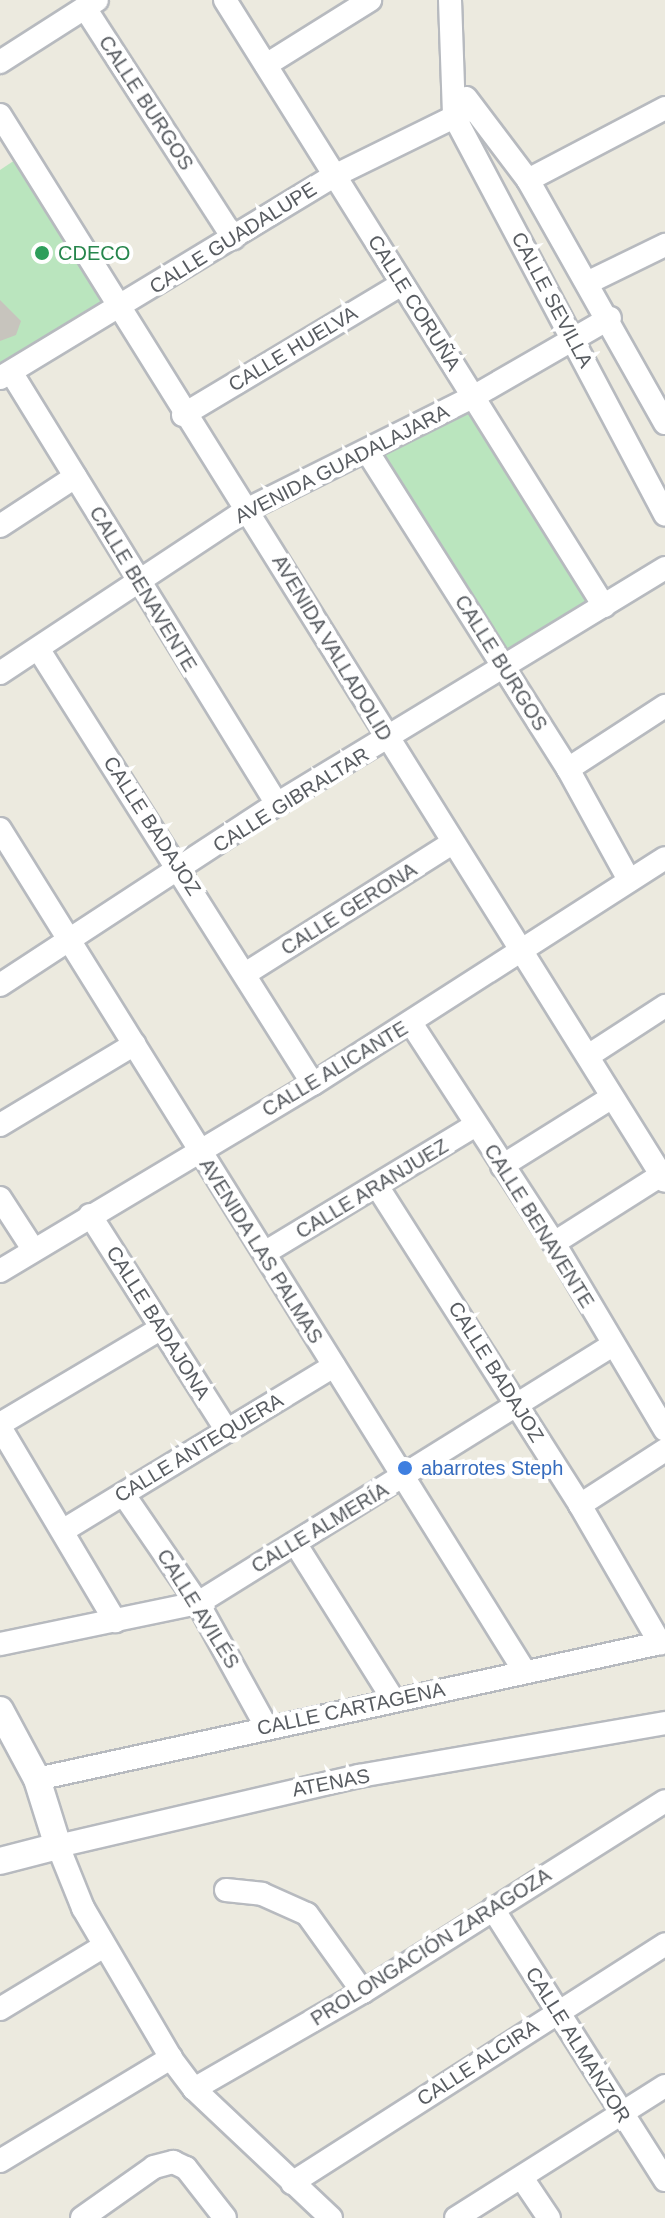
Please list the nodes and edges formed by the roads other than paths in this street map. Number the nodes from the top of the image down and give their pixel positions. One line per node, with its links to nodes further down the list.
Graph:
1 (225, 0): 6 (street, CALLE CORUÑA)
2 (370, 0): 6 (street)
3 (450, 0): 8 (street, CALLE SEVILLA)
4 (92, 4): 5 (street); 12 (street, CALLE BURGOS)
5 (0, 62)
6 (266, 65): 10 (street, CALLE CORUÑA)
7 (665, 108): 11 (street)
8 (463, 112): 10 (street, CALLE GUADALUPE); 11 (street, CALLE SEVILLA); 18 (street, CALLE SEVILLA)
9 (0, 115): 16 (street, AVENIDA VALLADOLID)
10 (334, 176): 12 (street, CALLE GUADALUPE); 15 (street, CALLE CORUÑA)
11 (528, 180): 14 (street, CALLE SEVILLA)
12 (233, 238): 16 (street, CALLE GUADALUPE)
13 (665, 245): 14 (street)
14 (587, 283): 17 (street, CALLE SEVILLA)
15 (402, 284): 21 (street, CALLE CORUÑA); 22 (street, CALLE HUELVA)
16 (118, 309): 19 (street, CALLE GUADALUPE); 22 (street, AVENIDA VALLADOLID)
17 (610, 318): 18 (street, AVENIDA GUADALAJARA); 20 (street, CALLE SEVILLA)
18 (573, 337): 21 (street, AVENIDA GUADALAJARA); 27 (street, CALLE SEVILLA)
19 (6, 375): 25 (street, CALLE BENAVENTE)
20 (657, 390): 23 (street, CALLE SEVILLA)
21 (473, 397): 24 (street, AVENIDA GUADALAJARA); 31 (street, CALLE CORUÑA)
22 (183, 415): 26 (street, AVENIDA VALLADOLID)
23 (665, 423)
24 (367, 451): 26 (street, AVENIDA GUADALAJARA); 33 (street, CALLE BURGOS)
25 (75, 477): 28 (street); 30 (street, CALLE BENAVENTE)
26 (248, 509): 30 (street, AVENIDA GUADALAJARA); 36 (street, AVENIDA VALLADOLID)
27 (665, 515)
28 (0, 526)
29 (665, 568): 31 (street, CALLE GIBRALTAR)
30 (139, 585): 32 (street, AVENIDA GUADALAJARA); 38 (street, CALLE BENAVENTE)
31 (604, 606): 33 (street, CALLE GIBRALTAR)
32 (39, 650): 34 (street, AVENIDA GUADALAJARA); 42 (street, CALLE BADAJOZ)
33 (505, 669): 36 (street, CALLE GIBRALTAR); 37 (street, CALLE BURGOS)
34 (0, 673)
35 (665, 706): 37 (street)
36 (387, 740): 38 (street, CALLE GIBRALTAR); 40 (street, AVENIDA VALLADOLID)
37 (568, 769): 43 (street, CALLE BURGOS)
38 (277, 804): 42 (street, CALLE GIBRALTAR)
39 (0, 829): 44 (street, AVENIDA LAS PALMAS)
40 (452, 843): 45 (street, AVENIDA VALLADOLID); 46 (street, CALLE GERONA)
41 (665, 858): 43 (street, CALLE ALICANTE)
42 (181, 871): 44 (street, CALLE GIBRALTAR); 46 (street, CALLE BADAJOZ)
43 (629, 880): 45 (street, CALLE ALICANTE)
44 (71, 942): 47 (street, CALLE GIBRALTAR); 50 (street, AVENIDA LAS PALMAS)
45 (519, 949): 49 (street, CALLE ALICANTE); 51 (street, AVENIDA VALLADOLID)
46 (245, 974): 52 (street, CALLE BADAJOZ)
47 (0, 985)
48 (665, 1006): 51 (street)
49 (411, 1023): 52 (street, CALLE ALICANTE); 55 (street, CALLE BENAVENTE)
50 (135, 1044): 54 (street); 56 (street, AVENIDA LAS PALMAS)
51 (588, 1056): 53 (street, AVENIDA VALLADOLID)
52 (313, 1084): 56 (street, CALLE ALICANTE)
53 (611, 1098): 57 (street); 58 (street, AVENIDA VALLADOLID)
54 (0, 1125)
55 (476, 1125): 57 (street, CALLE BENAVENTE); 59 (street, CALLE ARANJUEZ)
56 (198, 1151): 61 (street, CALLE ALICANTE); 64 (street, AVENIDA LAS PALMAS)
57 (502, 1166): 62 (street, CALLE BENAVENTE)
58 (661, 1167): 62 (street)
59 (377, 1186): 64 (street, CALLE ARANJUEZ); 69 (street, CALLE BADAJOZ)
60 (0, 1198): 63 (street)
61 (90, 1215): 63 (street, CALLE ALICANTE); 66 (street, CALLE BADAJONA)
62 (554, 1243): 67 (street, CALLE BENAVENTE)
63 (33, 1249): 65 (street, CALLE ALICANTE)
64 (266, 1252): 68 (street, AVENIDA LAS PALMAS)
65 (0, 1271)
66 (160, 1329): 70 (street); 72 (street, CALLE BADAJONA)
67 (612, 1345): 69 (street, CALLE ALMERÍA); 71 (street, CALLE BENAVENTE)
68 (334, 1366): 72 (street, CALLE ANTEQUERA); 74 (street, AVENIDA LAS PALMAS)
69 (516, 1403): 74 (street, CALLE ALMERÍA); 76 (street, CALLE BADAJOZ)
70 (0, 1426): 77 (street)
71 (665, 1430)
72 (227, 1431): 75 (street, CALLE ANTEQUERA)
73 (665, 1450): 76 (street)
74 (403, 1477): 78 (street, CALLE ALMERÍA); 83 (street, AVENIDA LAS PALMAS)
75 (124, 1495): 77 (street, CALLE ANTEQUERA); 79 (street, CALLE AVILÉS)
76 (580, 1505): 81 (street, CALLE BADAJOZ)
77 (64, 1530): 80 (street)
78 (295, 1543): 79 (street, CALLE ALMERÍA); 84 (street)
79 (198, 1603): 80 (street, CALLE ALMERÍA); 87 (street, CALLE AVILÉS)
80 (115, 1621): 82 (street, CALLE ALMERÍA)
81 (662, 1643): 83 (street, CALLE CARTAGENA)
82 (0, 1644)
83 (525, 1672): 84 (street, CALLE CARTAGENA)
84 (393, 1699): 87 (street, CALLE CARTAGENA)
85 (0, 1710): 88 (street)
86 (665, 1723): 90 (street, ATENAS)
87 (267, 1728): 88 (street, CALLE CARTAGENA)
88 (37, 1779): 90 (street)
89 (665, 1801): 93 (street, PROLONGACIÓN ZARAGOZA)
90 (58, 1846): 91 (street, ATENAS); 95 (street)
91 (0, 1861)
92 (226, 1890): 96 (street)
93 (493, 1909): 96 (street, PROLONGACIÓN ZARAGOZA); 98 (street, CALLE ALMANZOR)
94 (665, 1944): 98 (street, CALLE ALCIRA)
95 (104, 1946): 97 (street); 99 (street)
96 (363, 1992): 101 (street, PROLONGACIÓN ZARAGOZA)
97 (0, 2009)
98 (558, 2012): 102 (street, CALLE ALMANZOR); 106 (street, CALLE ALCIRA)
99 (171, 2058): 101 (street); 103 (street)
100 (665, 2086): 102 (street)
101 (194, 2089): 106 (street)
102 (621, 2115): 104 (street); 105 (street, CALLE ALMANZOR)
103 (0, 2161)
104 (522, 2178): 111 (street); 112 (street)
105 (665, 2180)
106 (292, 2183): 110 (street)
107 (109, 2210): 108 (street); 109 (street)
108 (82, 2218)
109 (225, 2218)
110 (331, 2218)
111 (456, 2218)
112 (549, 2218)

